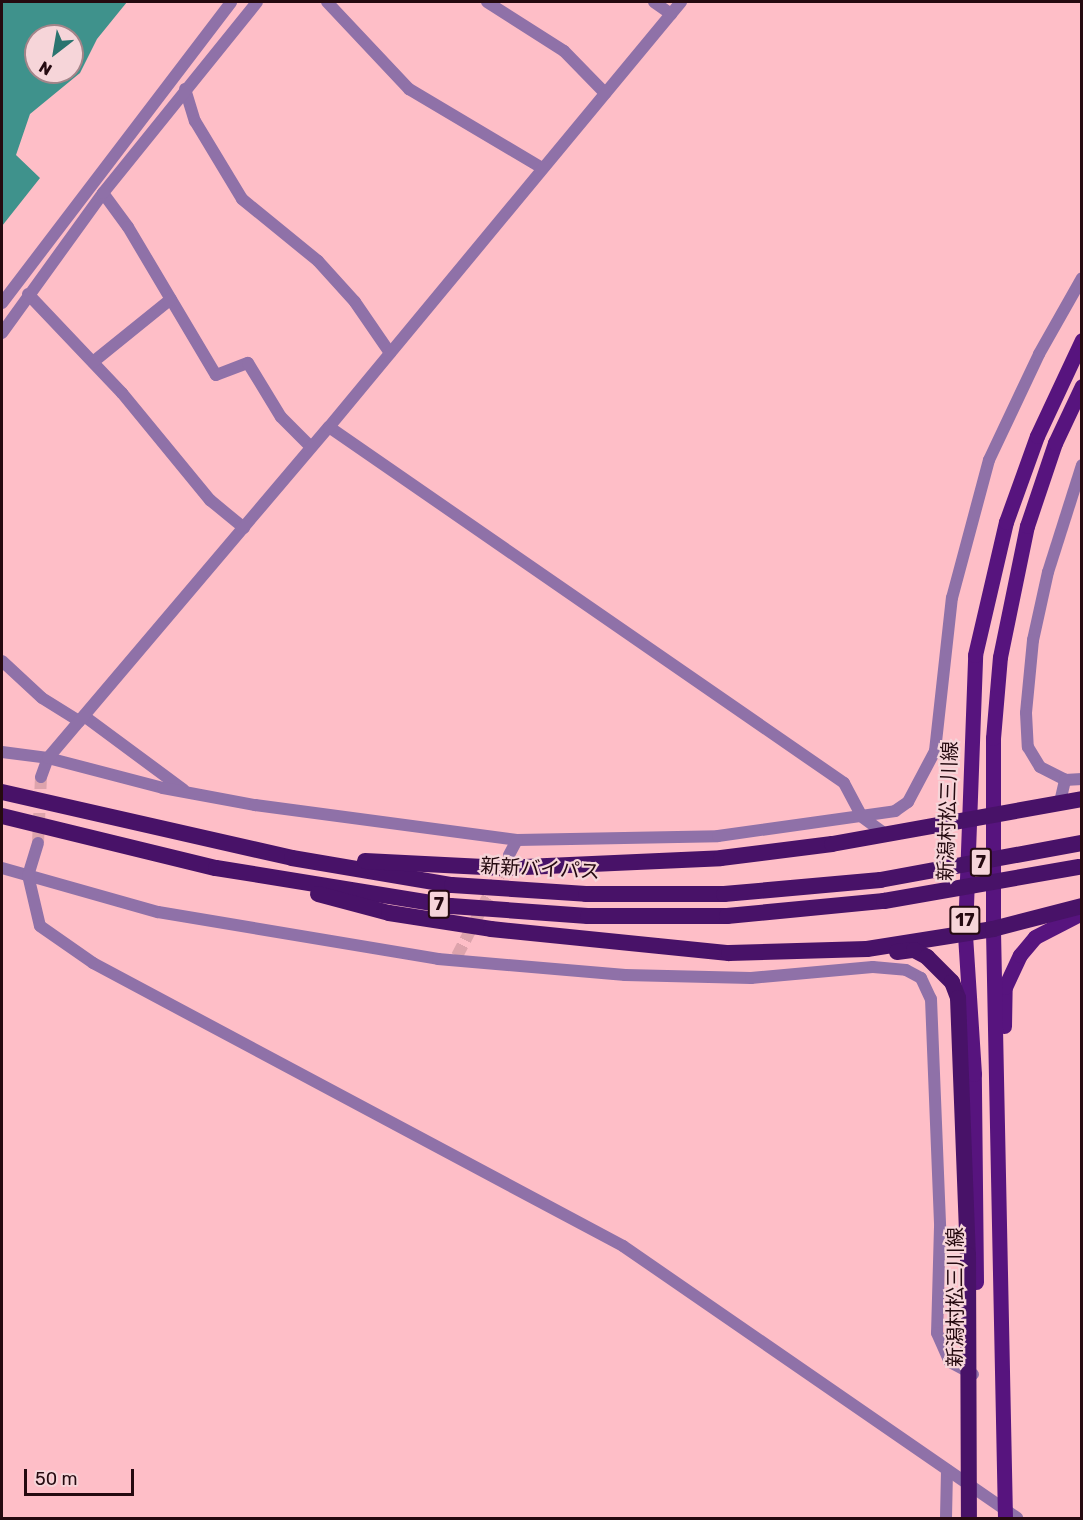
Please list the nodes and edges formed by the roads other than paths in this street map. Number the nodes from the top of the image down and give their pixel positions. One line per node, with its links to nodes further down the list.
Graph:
1 (231, 2): 15 (street)
2 (257, 2): 8 (street)
3 (327, 2): 10 (street)
4 (487, 2): 9 (street)
5 (654, 2): 7 (street)
6 (681, 2): 7 (street)
7 (671, 14): 9 (street)
8 (185, 89): 11 (street); 18 (street)
9 (605, 93): 10 (street)
10 (542, 168): 18 (street)
11 (103, 193): 13 (street); 14 (street)
12 (1082, 278): 37 (street)
13 (28, 294): 16 (street); 19 (street)
14 (171, 299): 19 (street); 22 (street)
15 (2, 303)
16 (2, 333)
17 (1082, 340): 39 (main road, 新潟村松三川線 / 17)
18 (390, 353): 21 (street)
19 (93, 362): 24 (street)
20 (1082, 386): 38 (main road, 17)
21 (329, 427): 22 (street); 37 (street)
22 (311, 447): 24 (street)
23 (1082, 465): 31 (street)
24 (244, 528): 26 (street)
25 (2, 661): 26 (street)
26 (82, 718): 28 (street); 33 (street)
27 (2, 752): 28 (street)
28 (48, 758): 29 (street); 33 (street)
29 (41, 777)
30 (1082, 779): 31 (street)
31 (1065, 780): 35 (street)
32 (2, 792): 45 (highway, 新新バイパス / 7)
33 (187, 792): 41 (street)
34 (1082, 799): 35 (highway)
35 (1060, 802): 38 (highway)
36 (2, 816): 48 (highway, 7)
37 (862, 817): 40 (street); 41 (street)
38 (994, 817): 39 (highway); 52 (main road, 17)
39 (968, 820): 40 (highway); 53 (main road, 新潟村松三川線 / 17)
40 (885, 834): 45 (highway)
41 (516, 840): 44 (street)
42 (38, 843): 49 (street)
43 (1082, 843): 45 (highway, 新新バイパス / 7, bridge)
44 (509, 855)
45 (292, 858)
46 (1081, 866): 48 (highway, 7, bridge)
47 (2, 868): 49 (street)
48 (216, 868): 54 (highway)
49 (28, 875): 56 (street); 60 (street)
50 (1082, 906): 52 (highway)
51 (1082, 913): 58 (main road)
52 (993, 929): 53 (highway); 58 (main road, 17)
53 (965, 933): 54 (highway); 59 (main road, 新潟村松三川線 / 17)
54 (828, 951): 57 (highway)
55 (457, 957): 56 (street)
56 (438, 959): 57 (street)
57 (870, 961): 59 (street); 59 (highway)
58 (997, 1120): 62 (main road, 17)
59 (972, 1374): 61 (highway)
60 (947, 1470): 61 (street); 63 (street)
61 (972, 1489): 62 (street); 64 (highway); 65 (main road)
62 (1009, 1515)
63 (946, 1518)
64 (969, 1518)
65 (976, 1518)

